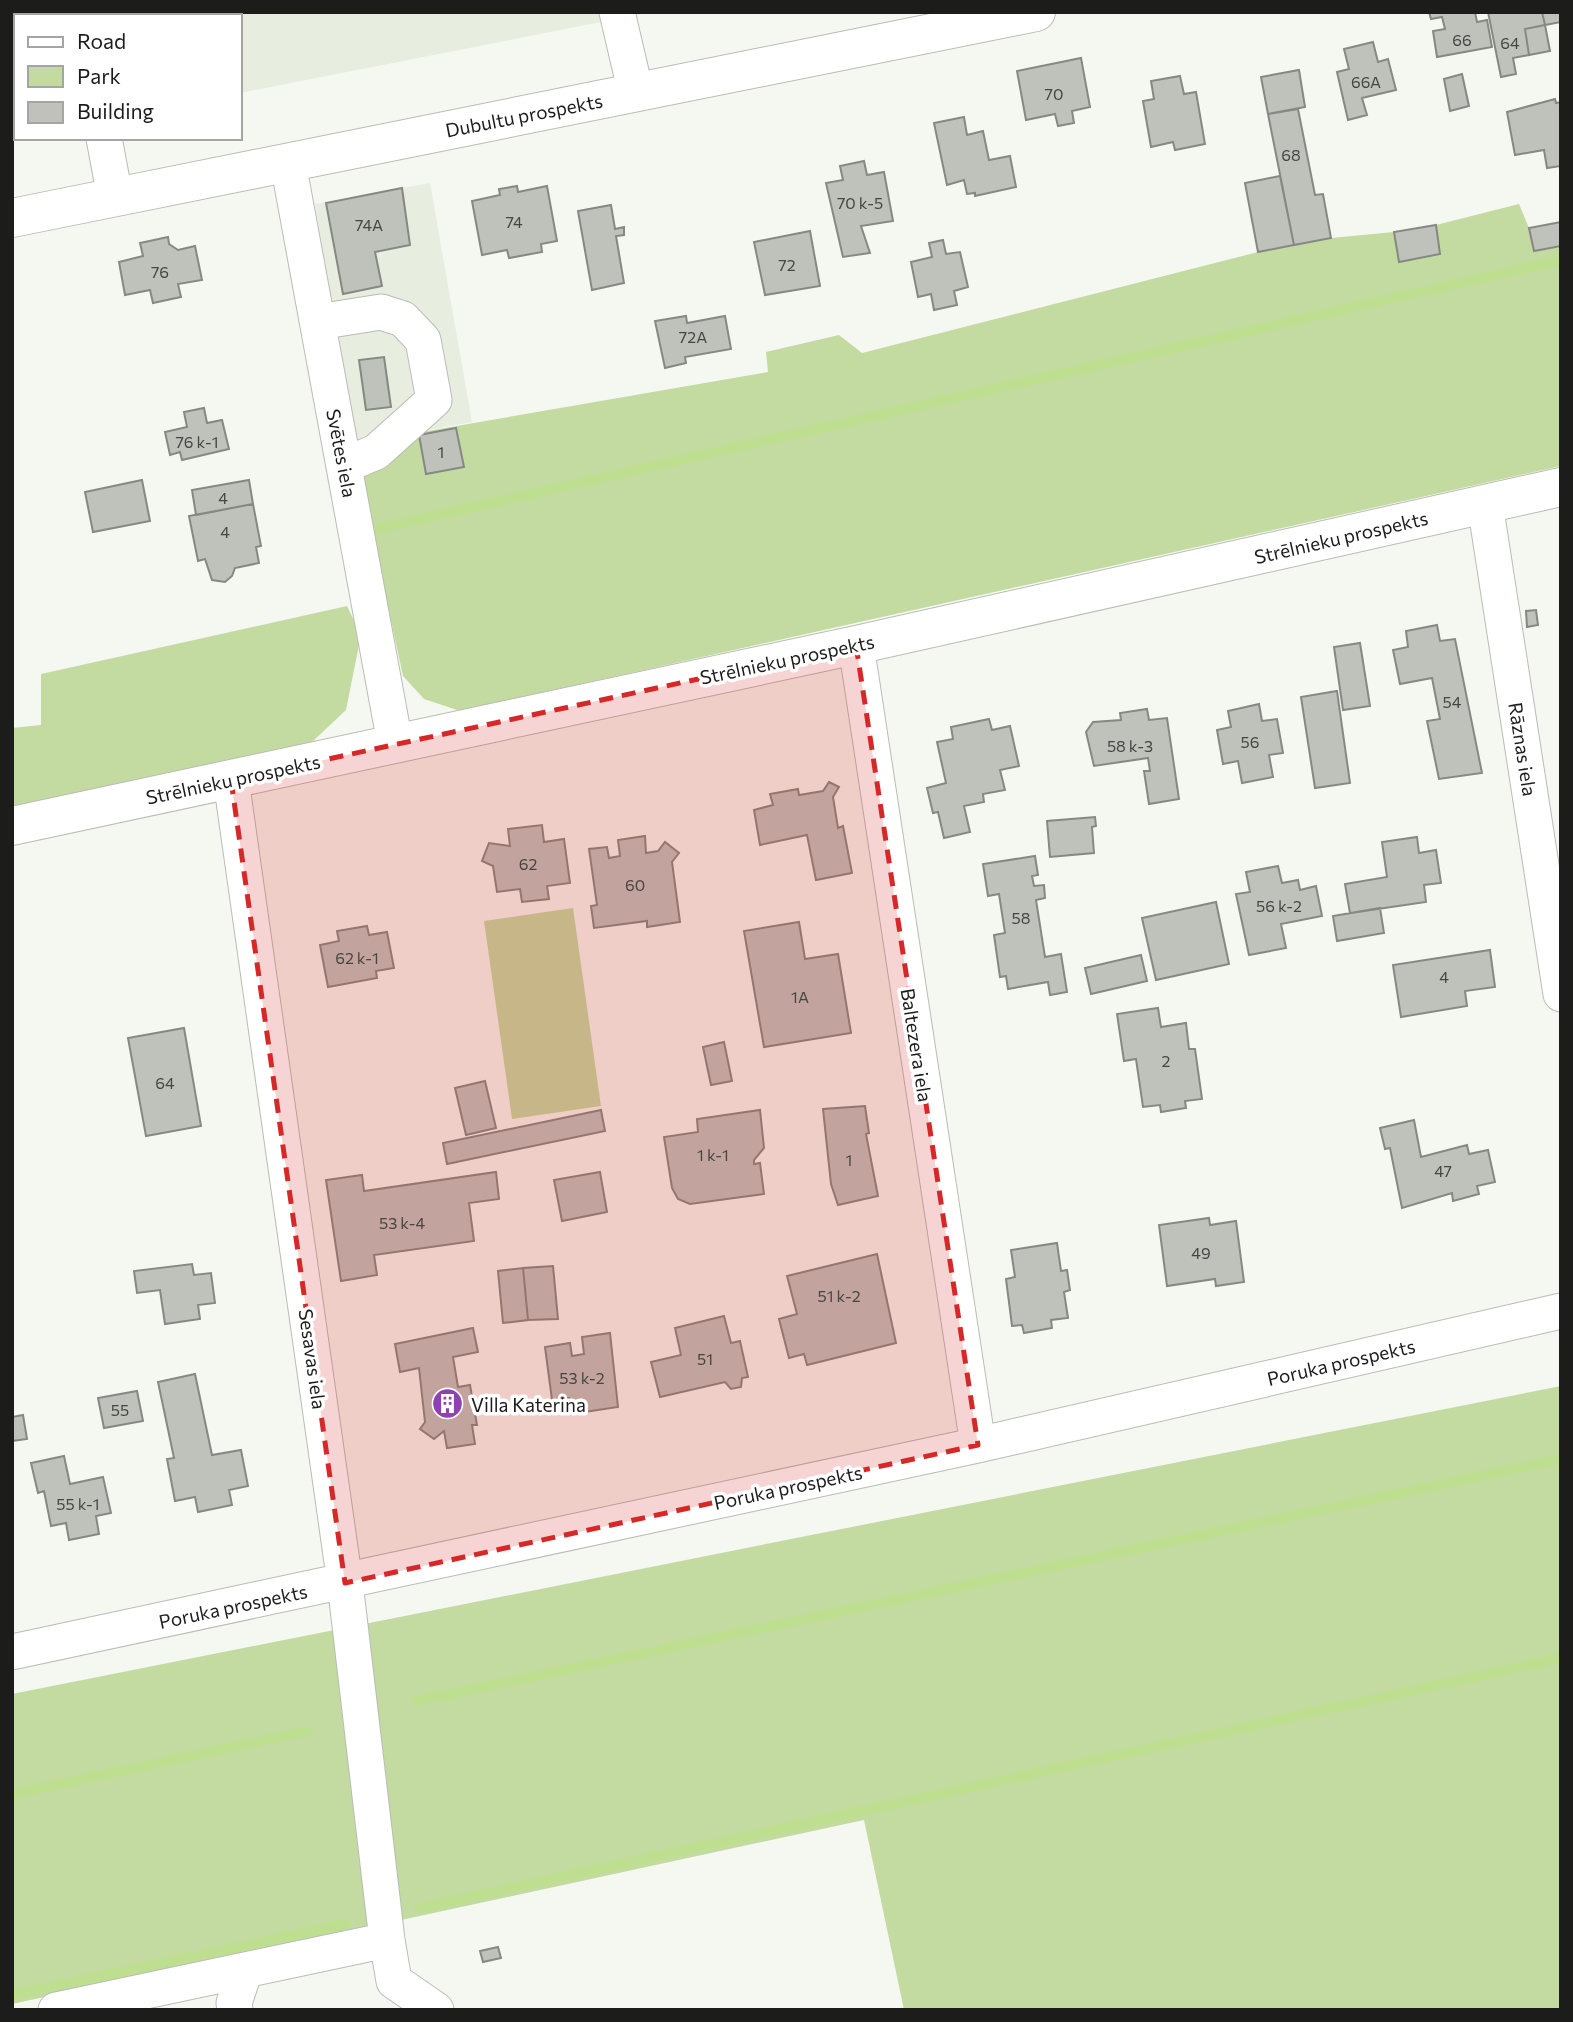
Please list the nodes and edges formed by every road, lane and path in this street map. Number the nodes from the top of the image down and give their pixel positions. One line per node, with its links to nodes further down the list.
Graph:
1 (617, 12): 3 (street)
2 (1036, 12): 3 (main road, Dubultu prospekts)
3 (636, 93): 5 (main road, Dubultu prospekts)
4 (104, 140): 6 (street)
5 (288, 163): 6 (main road, Dubultu prospekts); 8 (street, Svētes iela)
6 (116, 197): 7 (main road, Dubultu prospekts)
7 (12, 218)
8 (318, 322): 9 (street, Svētes iela); 9 (street)
9 (345, 465): 13 (street, Svētes iela)
10 (1561, 487): 11 (main road, Strēlnieku prospekts)
11 (1485, 504): 12 (main road, Strēlnieku prospekts); 16 (street, Rāznas iela)
12 (856, 645): 13 (main road, Strēlnieku prospekts); 18 (street, Baltezera iela)
13 (395, 743): 14 (main road, Strēlnieku prospekts)
14 (231, 780): 15 (main road, Strēlnieku prospekts); 19 (street, Sesavas iela)
15 (12, 826)
16 (1561, 994)
17 (1561, 1311): 18 (street, Poruka prospekts)
18 (978, 1445): 19 (street, Poruka prospekts)
19 (345, 1583): 20 (street, Poruka prospekts); 21 (street, Sesavas iela)
20 (12, 1652)
21 (387, 1940): 22 (street); 23 (street, Sesavas iela)
22 (244, 1970): 24 (street); 25 (street)
23 (396, 1995): 26 (street)
24 (56, 2010)
25 (235, 2010)
26 (436, 2010)

